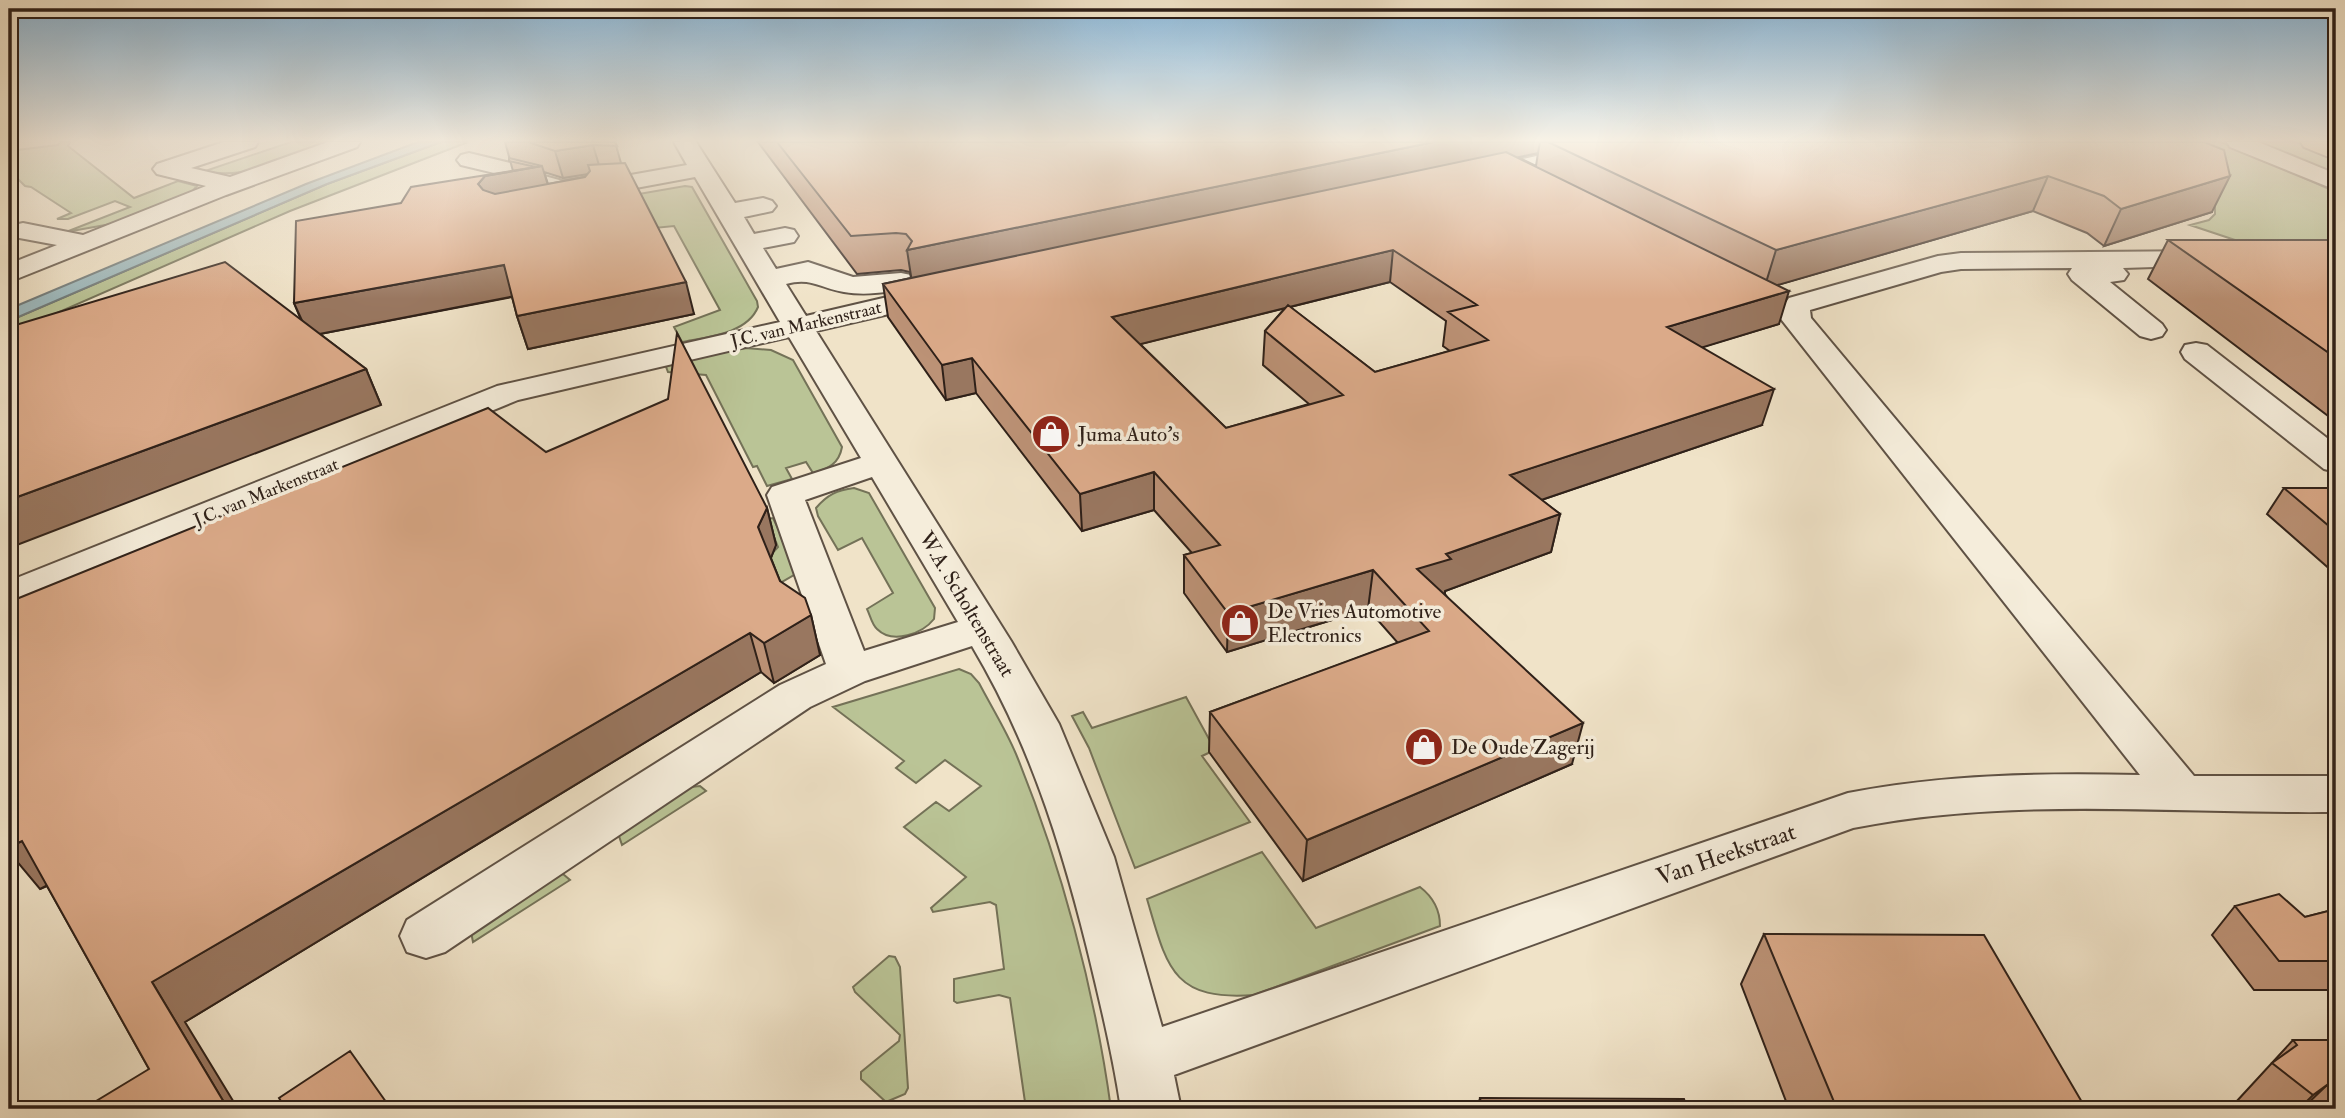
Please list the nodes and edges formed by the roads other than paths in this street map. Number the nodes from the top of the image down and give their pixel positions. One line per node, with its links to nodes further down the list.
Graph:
1 (210, 194): 9 (street)
2 (603, 194): 5 (street)
3 (718, 194): 6 (street, W.A. Scholtenstraat)
4 (763, 206): 6 (street)
5 (541, 207)
6 (729, 212): 10 (street, W.A. Scholtenstraat)
7 (23, 231): 9 (street)
8 (785, 236): 10 (street)
9 (86, 243): 11 (street)
10 (747, 243): 12 (street, W.A. Scholtenstraat)
11 (9, 274)
12 (770, 279): 14 (street); 15 (street, W.A. Scholtenstraat)
13 (953, 280): 14 (street, J.C. van Markenstraat)
14 (887, 295): 15 (street, J.C. van Markenstraat)
15 (799, 325): 18 (street, W.A. Scholtenstraat); 20 (street, J.C. van Markenstraat)
16 (2151, 330): 23 (street)
17 (2196, 352): 19 (street)
18 (882, 462): 21 (street, W.A. Scholtenstraat); 22 (street)
19 (2336, 462)
20 (9, 596)
21 (982, 628): 22 (street); 26 (street, W.A. Scholtenstraat)
22 (850, 671): 25 (street)
23 (2182, 794): 24 (street, Van Heekstraat); 26 (street, Van Heekstraat)
24 (2336, 794)
25 (426, 936)
26 (1143, 1059): 27 (street, W.A. Scholtenstraat)
27 (1151, 1109)

